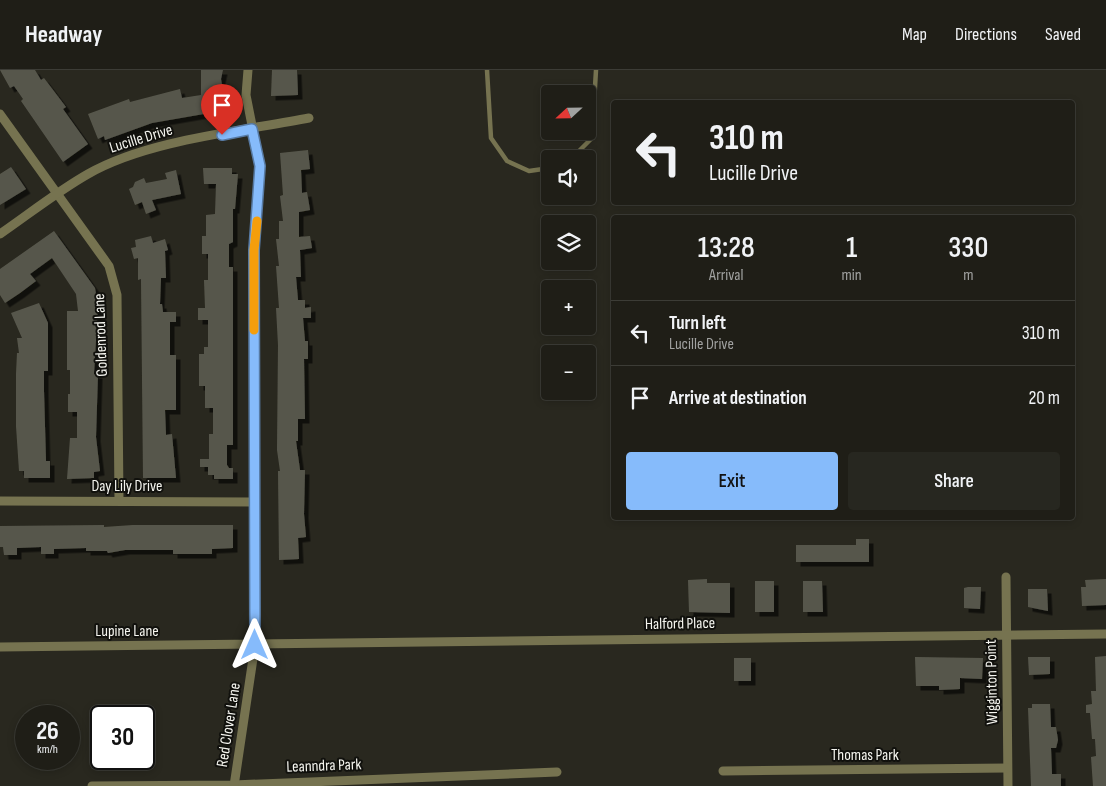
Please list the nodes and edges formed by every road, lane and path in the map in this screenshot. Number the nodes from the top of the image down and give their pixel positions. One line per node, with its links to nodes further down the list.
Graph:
1 (248, 70): 6 (street, Red Clover Lane)
2 (487, 70): 8 (lane)
3 (596, 70): 7 (lane)
4 (0, 114): 9 (street, Goldenrod Lane)
5 (309, 118): 6 (street, Lucille Drive)
6 (252, 129): 9 (street, Lucille Drive); 13 (street, Red Clover Lane)
7 (580, 150)
8 (541, 169)
9 (58, 195): 10 (street, Lucille Drive); 11 (street, Goldenrod Lane)
10 (0, 234)
11 (118, 500): 12 (street, Day Lily Drive); 13 (street, Day Lily Drive)
12 (0, 501)
13 (254, 502): 17 (street, Red Clover Lane)
14 (1006, 577): 15 (street, Wigginton Point)
15 (1006, 634): 16 (street, Halford Place); 17 (street, Halford Place); 19 (street, Wigginton Point)
16 (1106, 634)
17 (255, 645): 18 (street, Lupine Lane); 22 (street, Red Clover Lane)
18 (0, 647)
19 (1008, 768): 20 (street, Thomas Park); 24 (street, Wigginton Point)
20 (724, 771)
21 (556, 772): 22 (street, Leanndra Park)
22 (234, 785): 23 (street, Leanndra Park)
23 (92, 786)
24 (1008, 786)

